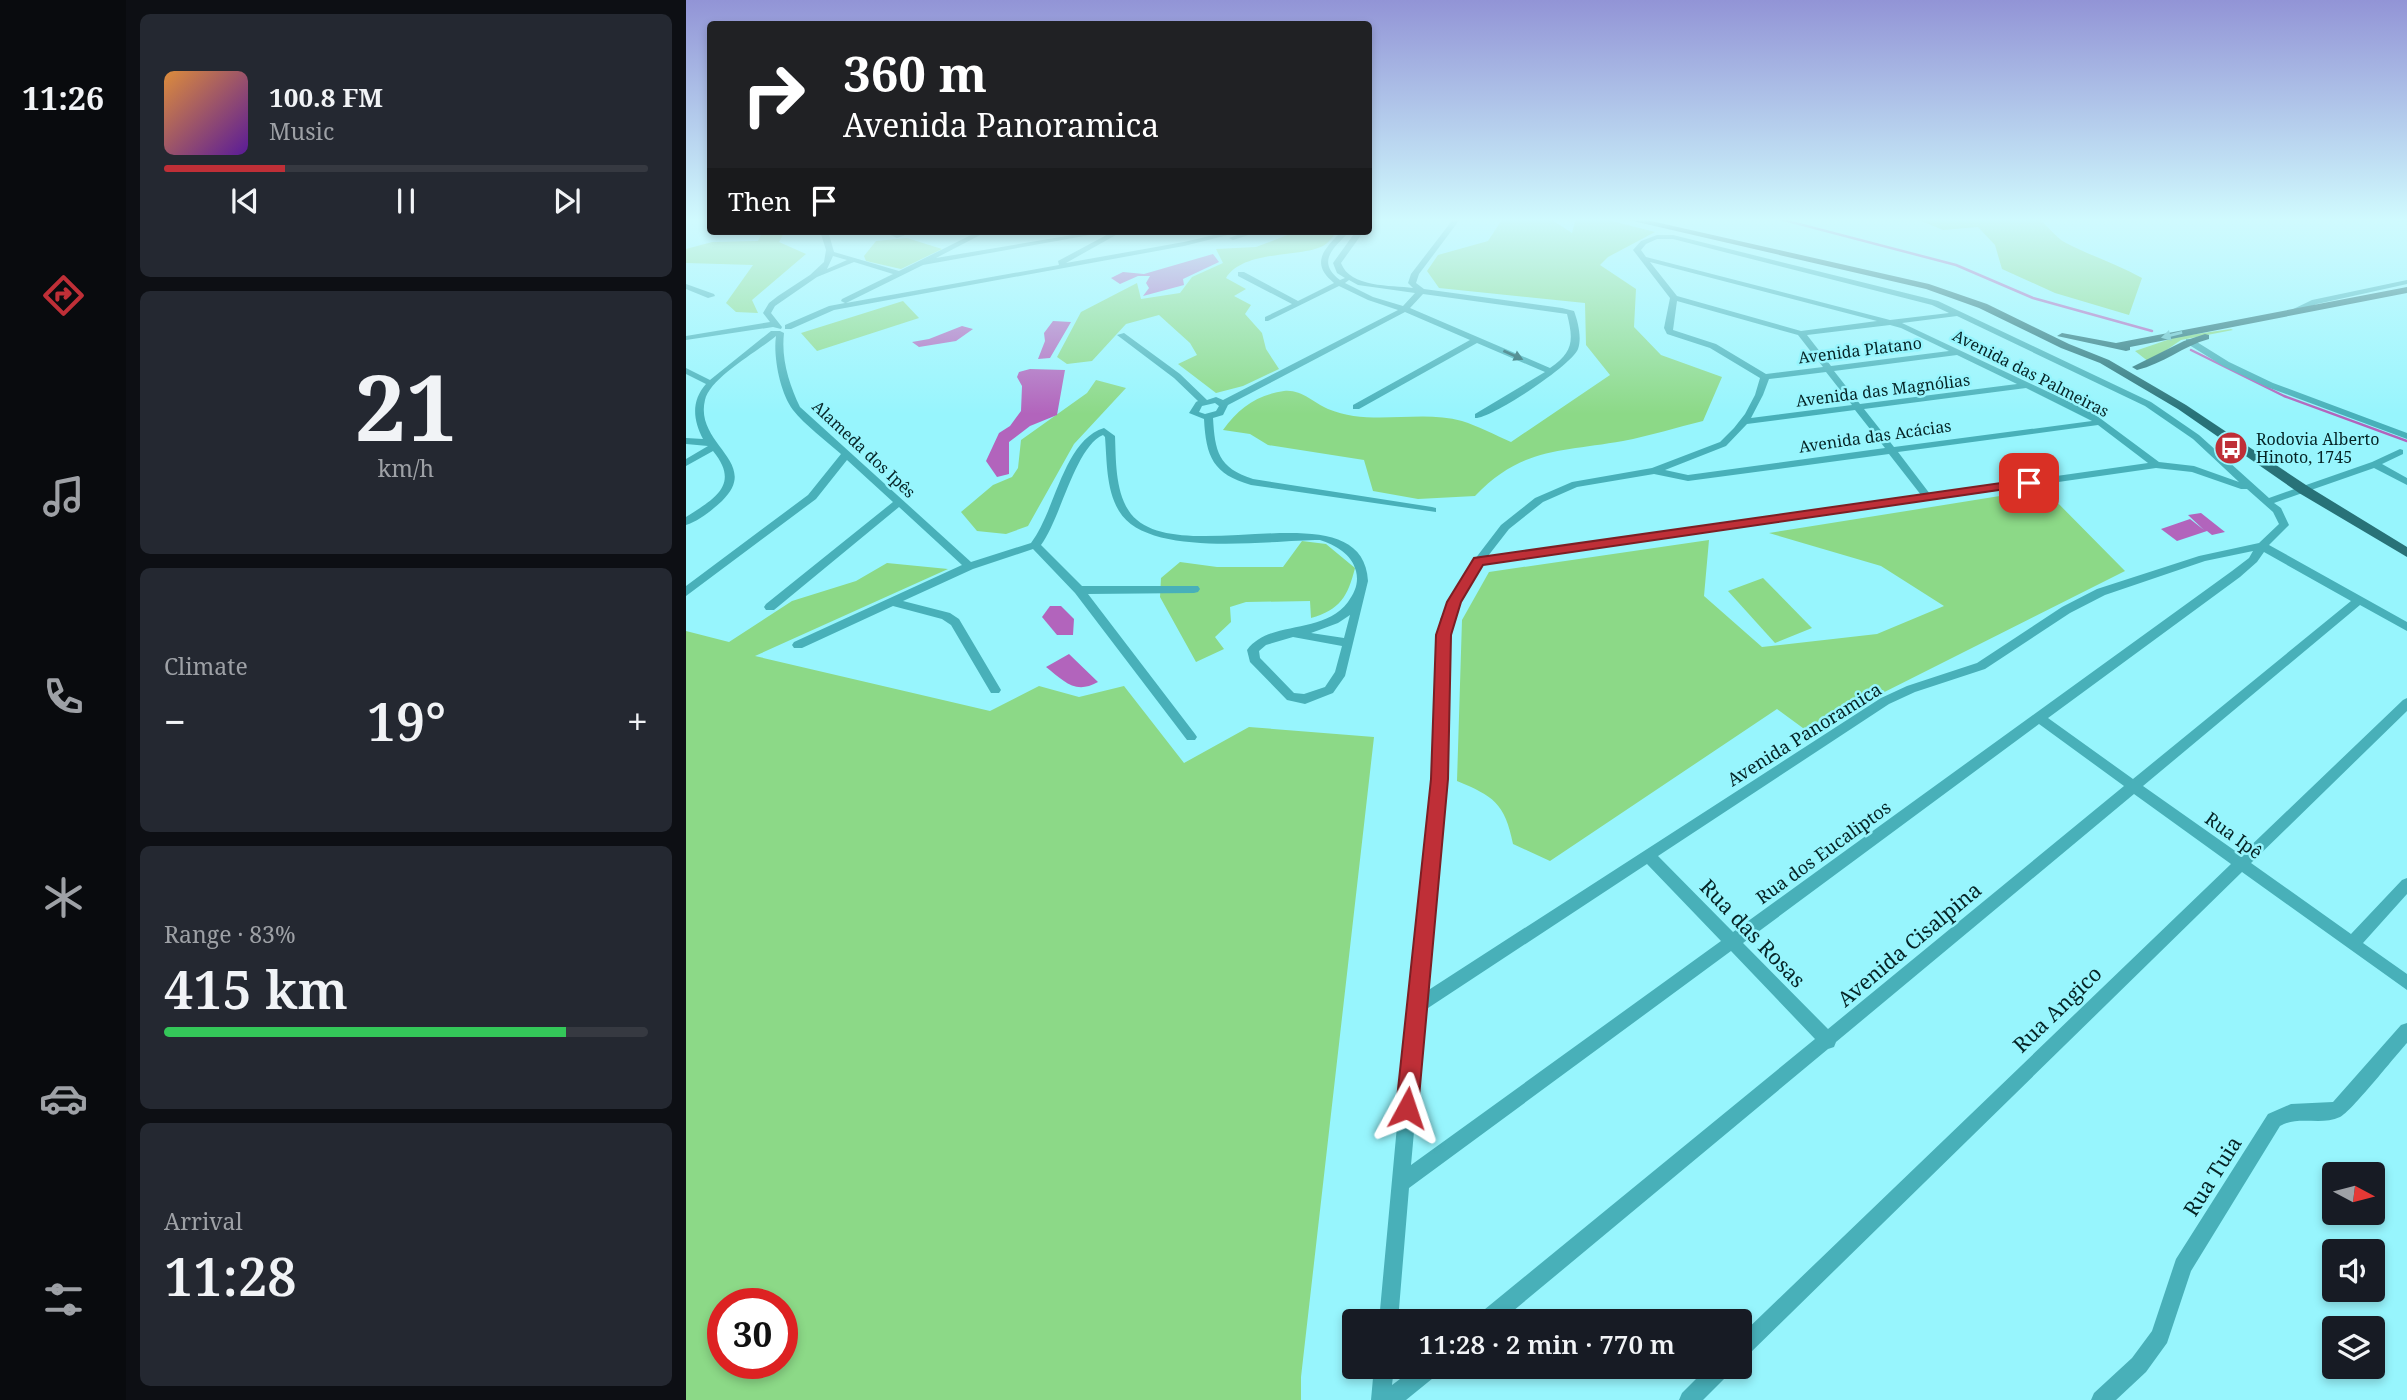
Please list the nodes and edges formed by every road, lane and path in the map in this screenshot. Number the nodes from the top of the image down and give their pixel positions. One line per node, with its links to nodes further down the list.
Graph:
1 (803, 283): 27 (street)
2 (879, 283): 20 (street)
3 (967, 283): 20 (street)
4 (1259, 283): 19 (street)
5 (1339, 283): 19 (street); 21 (street)
6 (1362, 283): 15 (street)
7 (1413, 283): 15 (street)
8 (1662, 283): 17 (street)
9 (1741, 283): 25 (street, Avenida das Palmeiras)
10 (1861, 283): 22 (street)
11 (1913, 283): 26 (main road)
12 (2401, 283): 23 (street)
13 (686, 286): 16 (street)
14 (2407, 290): 23 (main road)
15 (1421, 291): 21 (street); 41 (street)
16 (711, 296)
17 (1674, 298): 28 (street); 42 (street)
18 (2407, 299): 32 (main road)
19 (1298, 304): 24 (street)
20 (832, 308): 27 (street)
21 (1405, 309): 31 (street); 47 (street)
22 (1958, 314): 25 (street); 65 (street)
23 (2281, 316): 34 (main road, one-way to 34)
24 (1268, 319)
25 (1893, 322): 28 (street); 36 (street, Avenida das Palmeiras)
26 (2026, 327): 34 (main road); 37 (main road)
27 (779, 329): 30 (street); 33 (street, Alameda dos Ipês); 35 (street)
28 (1801, 333): 39 (street)
29 (1121, 335): 46 (street)
30 (686, 338)
31 (1477, 340): 41 (street, one-way to 41); 48 (street)
32 (2189, 341): 38 (main road); 54 (street)
33 (778, 346): 35 (street); 59 (street, Alameda dos Ipês)
34 (2112, 346): 37 (main road); 38 (main road)
35 (759, 348): 44 (street)
36 (1959, 352): 39 (street, Avenida Platano); 45 (street, Avenida das Palmeiras)
37 (2104, 361): 38 (main road); 43 (main road)
38 (2134, 367): 43 (main road)
39 (1828, 368): 42 (street, Avenida Platano); 49 (street)
40 (686, 371): 44 (street)
41 (1550, 372): 50 (street)
42 (1765, 377): 52 (street)
43 (2137, 381): 66 (main road)
44 (712, 384): 56 (street)
45 (2028, 385): 49 (street, Avenida das Magnólias); 53 (street, Avenida das Palmeiras)
46 (1204, 401): 47 (street); 51 (street)
47 (1223, 404): 51 (street)
48 (1356, 407)
49 (1858, 407): 52 (street, Avenida das Magnólias); 57 (street)
50 (1478, 416)
51 (1208, 417): 70 (street)
52 (1742, 422): 63 (street)
53 (2101, 422): 57 (street, Avenida das Acácias); 61 (street, Avenida das Palmeiras)
54 (2407, 436)
55 (686, 441): 56 (street)
56 (710, 444): 60 (street); 71 (street)
57 (1891, 450): 63 (street, Avenida das Acácias); 67 (street)
58 (2400, 452): 62 (street)
59 (845, 456): 68 (street, Alameda dos Ipês); 80 (street)
60 (686, 463)
61 (2156, 464): 65 (street); 67 (street)
62 (2375, 464): 64 (street); 66 (street)
63 (1654, 471): 75 (street)
64 (2407, 482)
65 (2251, 490): 69 (street)
66 (2305, 490): 69 (street); 74 (main road)
67 (1927, 497): 75 (street)
68 (899, 502): 76 (street, Alameda dos Ipês); 83 (street)
69 (2267, 502): 73 (street)
70 (1432, 510)
71 (686, 522)
72 (1035, 545): 76 (street); 78 (street); 79 (street)
73 (2262, 547): 81 (street); 90 (street, Rua dos Eucaliptos); 93 (street, Avenida Panoramica)
74 (2407, 553)
75 (1479, 561): 99 (street)
76 (969, 566): 82 (street)
77 (1195, 589): 78 (street)
78 (1079, 590): 91 (street)
79 (1361, 591): 85 (street); 86 (street)
80 (686, 592)
81 (2359, 600): 84 (street); 92 (street, Avenida Cisalpina)
82 (893, 602): 87 (street); 88 (street)
83 (770, 607)
84 (2407, 627)
85 (1295, 634): 86 (street); 86 (street)
86 (1347, 643)
87 (798, 645)
88 (995, 690)
89 (2407, 703): 94 (street, Rua Angico)
90 (2039, 718): 92 (street, Rua Ipê); 96 (street, Rua dos Eucaliptos)
91 (1191, 737)
92 (2135, 787): 94 (street, Rua Ipê); 101 (street, Avenida Cisalpina)
93 (1648, 855): 96 (street, Rua das Rosas); 99 (street, Avenida Panoramica)
94 (2242, 863): 97 (street, Rua Ipê); 105 (street, Rua Angico)
95 (2407, 884): 97 (street)
96 (1733, 941): 101 (street, Rua das Rosas); 102 (street, Rua dos Eucaliptos)
97 (2353, 943): 98 (street, Rua Ipê)
98 (2407, 982)
99 (1416, 1006): 102 (street)
100 (2407, 1031): 112 (street, Rua Tuia)
101 (1828, 1041): 104 (street, Avenida Cisalpina)
102 (1400, 1184): 103 (street)
103 (1389, 1309)
104 (1501, 1309)
105 (1752, 1337)
106 (1383, 1379): 109 (street)
107 (1416, 1379): 110 (street)
108 (1710, 1379): 111 (street)
109 (1381, 1400)
110 (1391, 1400)
111 (1689, 1400)
112 (2101, 1400)

